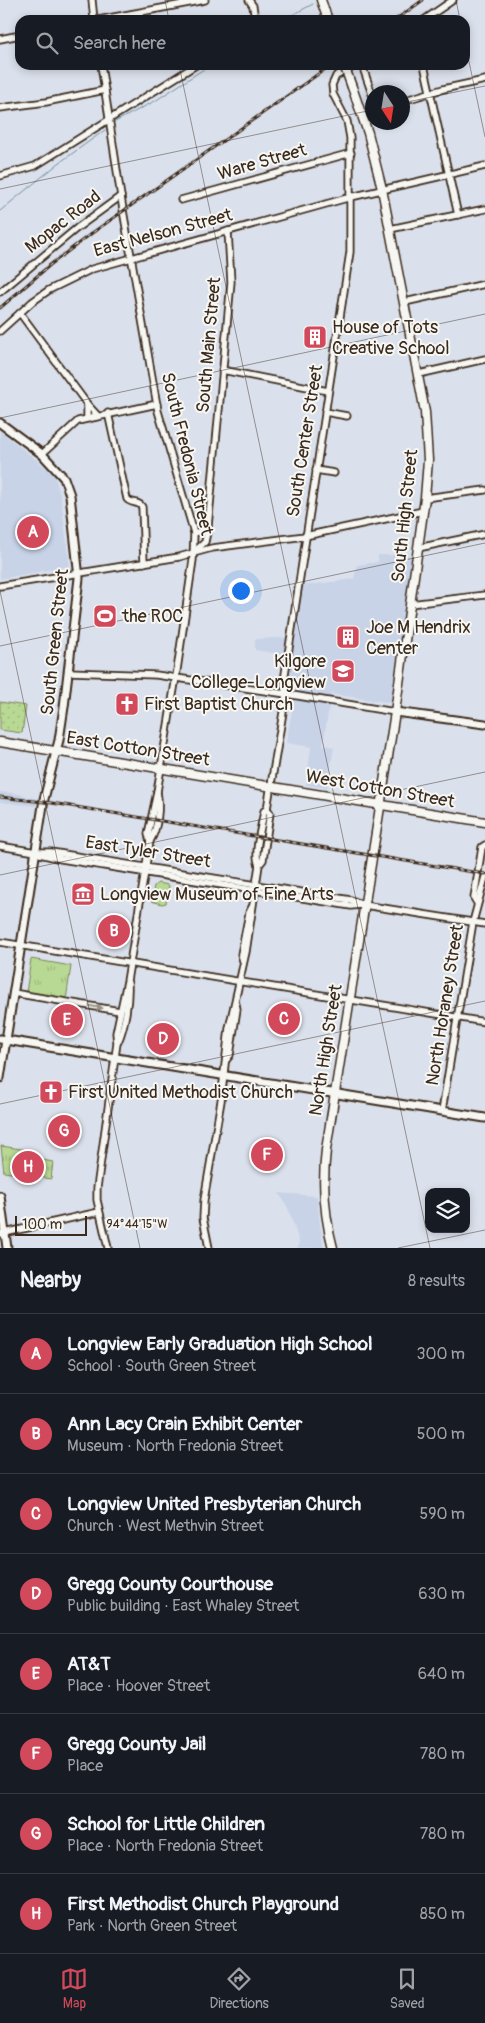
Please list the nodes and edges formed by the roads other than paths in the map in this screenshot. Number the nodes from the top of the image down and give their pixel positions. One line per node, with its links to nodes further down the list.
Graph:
1 (92, 0): 6 (street)
2 (205, 0): 7 (street)
3 (249, 0): 8 (street)
4 (321, 0): 9 (main road)
5 (452, 0): 10 (street)
6 (94, 15)
7 (125, 15)
8 (254, 15)
9 (326, 15)
10 (431, 15)
11 (15, 36): 12 (street)
12 (0, 38)
13 (102, 70): 21 (street, South Fredonia Street)
14 (188, 70): 25 (street)
15 (346, 70): 30 (main road, South High Street, bridge)
16 (347, 70): 26 (street, South Center Street)
17 (364, 70): 20 (street)
18 (425, 70): 22 (street)
19 (485, 80): 22 (street)
20 (369, 85)
21 (105, 90): 24 (street); 25 (street, South Fredonia Street)
22 (431, 94): 23 (street); 28 (street)
23 (410, 99)
24 (0, 108)
25 (110, 119): 29 (street); 31 (street, South Fredonia Street)
26 (351, 153): 32 (street, South Center Street); 33 (street, Ware Street)
27 (485, 166): 28 (street, East Nelson Street)
28 (449, 174): 30 (street, East Nelson Street); 35 (street)
29 (0, 176)
30 (382, 189): 32 (street, East Nelson Street); 36 (main road, South High Street)
31 (121, 196): 38 (street, South Fredonia Street); 40 (street, Mopac Road)
32 (351, 197): 37 (street, East Nelson Street); 47 (street, South Center Street)
33 (181, 200)
34 (485, 209): 35 (street)
35 (458, 215): 36 (street)
36 (390, 229): 41 (main road, South High Street)
37 (228, 231): 38 (street, East Nelson Street); 45 (street, South Main Street)
38 (132, 258): 42 (street, East Nelson Street); 49 (street, South Fredonia Street)
39 (485, 284): 41 (street)
40 (0, 292)
41 (405, 302): 46 (main road, South High Street)
42 (20, 313): 43 (street, East Nelson Street); 48 (street)
43 (0, 331)
44 (485, 359): 46 (street)
45 (222, 370): 47 (street); 62 (street, South Main Street)
46 (418, 374): 60 (main road, South High Street)
47 (328, 391): 50 (street, South Center Street)
48 (87, 404): 52 (street); 54 (street)
49 (157, 404): 51 (street); 63 (street, South Fredonia Street)
50 (325, 412): 53 (street); 57 (street, South Center Street)
51 (108, 413): 52 (street); 68 (street)
52 (98, 416): 54 (street)
53 (347, 416)
54 (87, 418): 56 (street)
55 (0, 423): 56 (street, South Green Street)
56 (42, 454): 69 (street, South Green Street)
57 (316, 470): 58 (street); 65 (street, South Center Street)
58 (334, 473)
59 (485, 490): 60 (street)
60 (425, 498): 61 (main road, South High Street)
61 (423, 511): 65 (street); 66 (main road, South High Street)
62 (207, 521): 63 (street); 67 (street, South Main Street)
63 (194, 533): 67 (street, South Fredonia Street)
64 (485, 534): 66 (street)
65 (305, 536): 67 (street); 75 (street, South Center Street)
66 (418, 548): 72 (main road, South High Street)
67 (194, 553): 68 (street); 74 (street, South Fredonia Street)
68 (144, 563): 69 (street)
69 (79, 572): 70 (street); 73 (street, South Green Street)
70 (0, 586)
71 (485, 595): 72 (street)
72 (410, 604): 76 (main road, South High Street)
73 (69, 672): 74 (street); 79 (street, South Green Street)
74 (176, 677): 75 (street); 80 (street, South Fredonia Street)
75 (286, 694): 76 (street); 81 (street, South Center Street)
76 (395, 712): 77 (street); 82 (main road, South High Street)
77 (485, 724)
78 (0, 742): 79 (main road, East Cotton Street)
79 (56, 752): 80 (main road, East Cotton Street); 86 (street, South Green Street)
80 (161, 768): 81 (main road, East Cotton Street); 88 (street, South Fredonia Street)
81 (271, 786): 82 (main road, West Cotton Street); 90 (street, South Center Street)
82 (381, 805): 83 (main road, West Cotton Street); 87 (main road, South High Street)
83 (485, 822)
84 (485, 845): 91 (street, North Horaney Street)
85 (0, 846): 86 (street, East Tyler Street)
86 (36, 852): 88 (street, East Tyler Street); 96 (street, South Green Street)
87 (372, 857): 92 (main road, North High Street)
88 (145, 870): 90 (street, East Tyler Street); 97 (street, South Fredonia Street)
89 (485, 877): 91 (street, North Horaney Street)
90 (255, 888): 92 (street, East Tyler Street); 99 (street, South Center Street)
91 (477, 903): 93 (street, North Horaney Street)
92 (364, 905): 93 (street, East Tyler Street); 101 (main road, North High Street)
93 (473, 922): 94 (street, East Tyler Street); 103 (street, North Horaney Street)
94 (485, 924)
95 (0, 942): 96 (street)
96 (21, 946): 97 (street); 100 (street, South Green Street)
97 (130, 965): 98 (street, South Fredonia Street); 99 (street)
98 (128, 981): 102 (street); 106 (street)
99 (240, 982): 101 (street); 108 (street, South Center Street)
100 (13, 993): 102 (street, one-way to 102); 105 (street, South Green Street)
101 (349, 1000): 103 (street); 110 (main road, North High Street)
102 (120, 1011): 106 (street)
103 (458, 1018): 104 (street); 111 (street, North Horaney Street)
104 (485, 1022)
105 (3, 1040): 107 (street); 109 (street, South Green Street)
106 (118, 1043): 107 (street)
107 (115, 1058): 108 (street); 114 (street)
108 (224, 1075): 110 (street); 118 (street, South Center Street)
109 (0, 1078)
110 (334, 1093): 111 (street); 119 (main road, North High Street)
111 (442, 1112): 112 (street)
112 (485, 1118)
113 (0, 1196): 115 (street)
114 (99, 1212): 115 (street); 117 (street)
115 (3, 1234): 116 (street)
116 (8, 1248)
117 (108, 1248)
118 (209, 1248)
119 (333, 1248)

